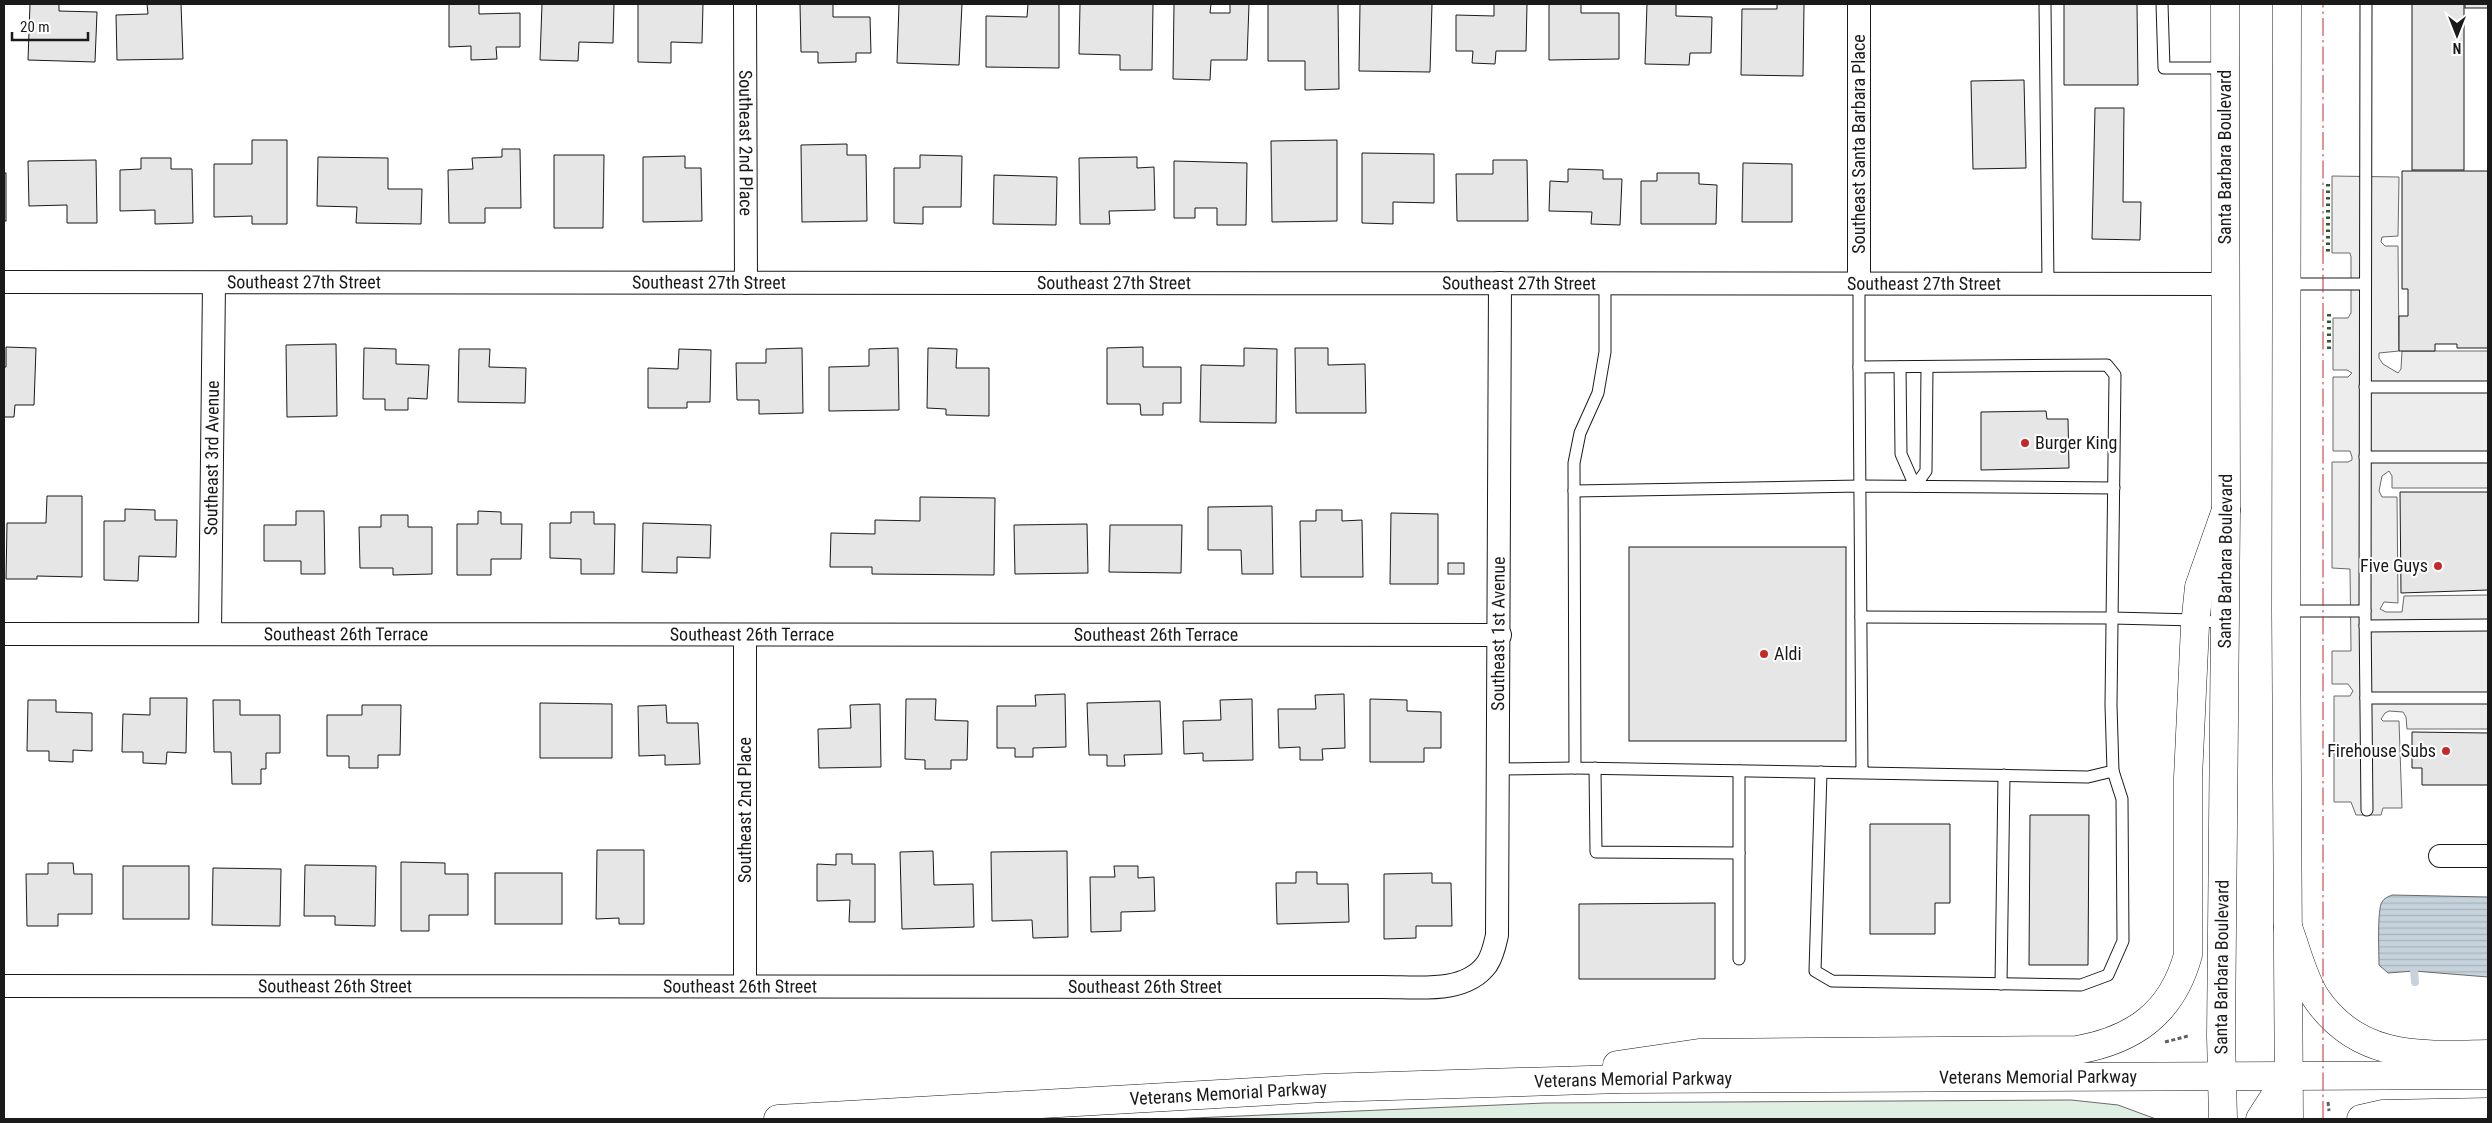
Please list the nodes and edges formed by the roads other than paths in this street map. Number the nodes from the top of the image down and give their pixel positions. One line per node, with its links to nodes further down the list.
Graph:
1 (745, 4): 11 (street, Southeast 2nd Place)
2 (1859, 4): 15 (street, Southeast Santa Barbara Place)
3 (2045, 4): 14 (lane)
4 (2162, 4): 8 (lane)
5 (2225, 4): 8 (main road, Santa Barbara Boulevard)
6 (2287, 4): 17 (main road)
7 (2366, 4): 18 (lane)
8 (2225, 68): 16 (main road, Santa Barbara Boulevard)
9 (4, 282): 10 (street, Southeast 27th Street)
10 (214, 283): 11 (street, Southeast 27th Street); 39 (street, Southeast 3rd Avenue)
11 (746, 283): 12 (street, Southeast 27th Street)
12 (1500, 283): 13 (street, Southeast 27th Street); 42 (street, Southeast 1st Avenue)
13 (1605, 283): 15 (street, Southeast 27th Street); 29 (lane)
14 (2048, 283): 15 (street, Southeast 27th Street); 16 (street, Southeast 27th Street)
15 (1859, 284): 21 (lane)
16 (2225, 284): 30 (main road, Santa Barbara Boulevard)
17 (2286, 284): 18 (lane); 31 (main road)
18 (2365, 284): 22 (lane)
19 (1900, 367): 20 (lane); 21 (lane); 27 (lane)
20 (1927, 367): 27 (lane); 28 (lane)
21 (1859, 368): 26 (lane)
22 (2365, 387): 23 (lane); 25 (lane)
23 (2488, 387)
24 (2488, 456): 25 (lane)
25 (2365, 457): 32 (lane)
26 (1860, 486): 27 (lane); 29 (lane); 33 (lane)
27 (1916, 486): 28 (lane)
28 (2114, 488): 34 (lane)
29 (1574, 491): 45 (lane)
30 (2226, 510): 35 (main road); 36 (main road, Santa Barbara Boulevard)
31 (2286, 611): 32 (lane); 57 (main road)
32 (2364, 611): 38 (lane)
33 (1861, 618): 34 (lane); 51 (lane)
34 (2112, 618): 35 (lane); 49 (lane)
35 (2195, 620): 36 (lane); 67 (main road)
36 (2223, 623): 65 (main road, Santa Barbara Boulevard)
37 (2488, 625): 38 (lane)
38 (2365, 626): 43 (lane)
39 (210, 633): 40 (street, Southeast 26th Terrace); 41 (street, Southeast 26th Terrace)
40 (4, 634)
41 (745, 635): 42 (street, Southeast 26th Terrace); 62 (street, Southeast 2nd Place)
42 (1500, 635): 47 (street, Southeast 1st Avenue)
43 (2366, 698): 44 (lane); 53 (lane)
44 (2488, 698)
45 (1575, 768): 46 (lane); 47 (lane)
46 (1595, 768): 48 (lane); 54 (lane)
47 (1499, 770): 59 (street, Southeast 1st Avenue)
48 (1739, 771): 50 (lane); 54 (lane)
49 (2113, 771): 52 (lane); 60 (lane)
50 (1821, 772): 51 (lane); 60 (lane)
51 (1862, 773): 52 (lane)
52 (2004, 776): 60 (lane)
53 (2367, 810)
54 (1739, 852): 58 (lane)
55 (2440, 856): 56 (street)
56 (2488, 856)
57 (2288, 928): 63 (main road); 64 (main road)
58 (1739, 959)
59 (1474, 976): 62 (street, Southeast 26th Street)
60 (2001, 984)
61 (4, 986): 62 (street, Southeast 26th Street)
62 (745, 986)
63 (2488, 1054)
64 (2290, 1074): 65 (main road, Veterans Memorial Parkway); 66 (main road, Veterans Memorial Parkway); 71 (main road); 72 (main road)
65 (2222, 1075): 67 (main road, Veterans Memorial Parkway); 70 (main road, Santa Barbara Boulevard)
66 (2488, 1075)
67 (1487, 1083): 69 (main road, Veterans Memorial Parkway)
68 (2488, 1112): 73 (main road)
69 (778, 1119)
70 (2223, 1119)
71 (2260, 1119)
72 (2289, 1119)
73 (2361, 1119)

